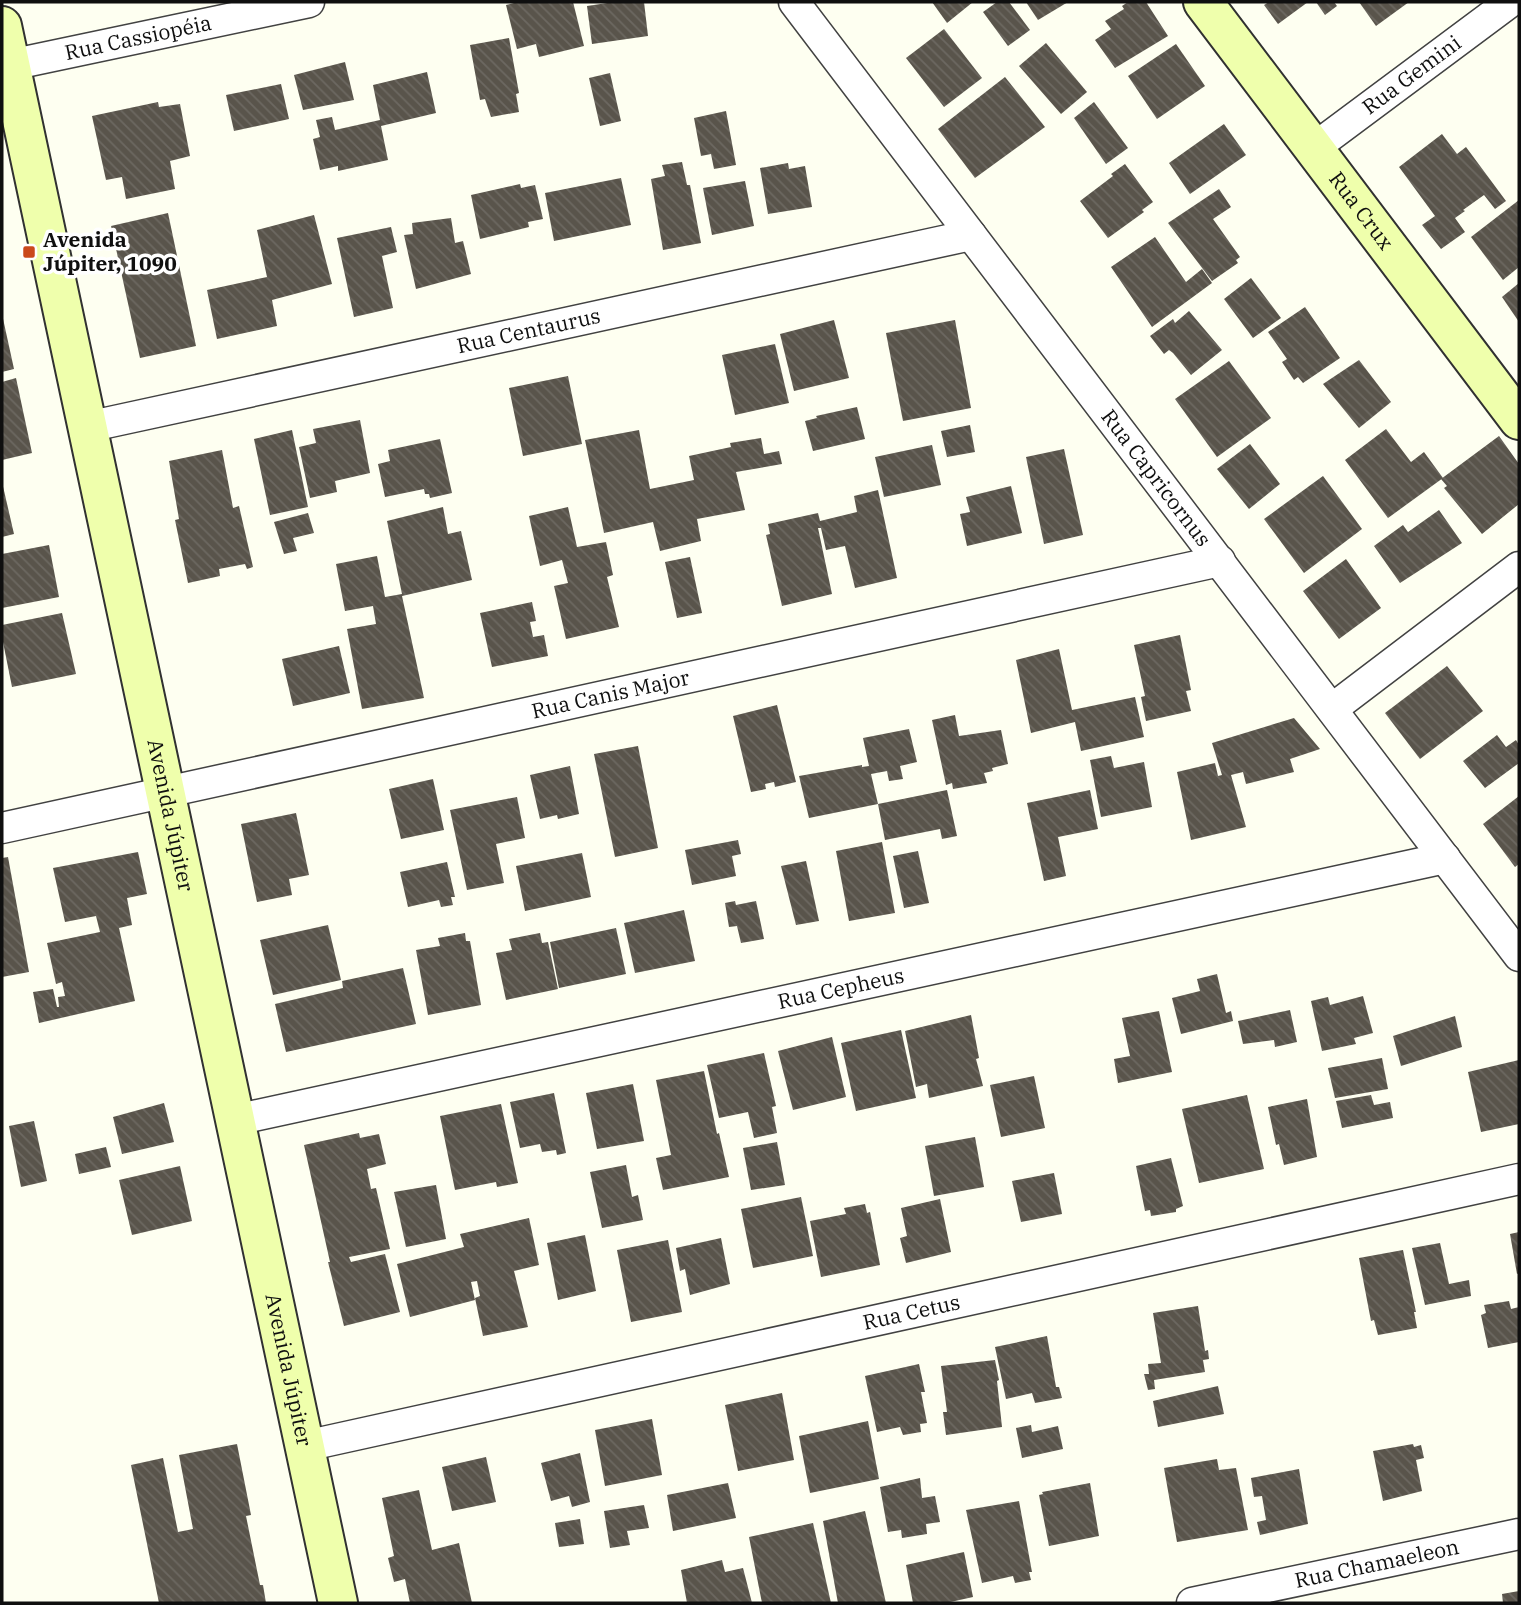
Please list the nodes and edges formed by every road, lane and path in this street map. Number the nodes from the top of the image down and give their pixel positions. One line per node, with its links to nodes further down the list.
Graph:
1 (309, 2): 6 (street, Rua Cassiopéia)
2 (794, 2): 8 (street, Rua Capricornus)
3 (1203, 2): 7 (main road, Rua Crux)
4 (1510, 2): 7 (street, Rua Gemini)
5 (2, 26): 6 (main road, Avenida Júpiter)
6 (10, 65): 10 (main road, Avenida Júpiter)
7 (1314, 148): 9 (main road, Rua Crux)
8 (971, 234): 10 (street, Rua Centaurus); 11 (street, Rua Capricornus)
9 (1519, 420)
10 (87, 427): 14 (main road, Avenida Júpiter)
11 (1220, 561): 13 (street, Rua Capricornus); 14 (street, Rua Canis Major)
12 (1519, 567): 13 (street)
13 (1332, 709): 16 (street, Rua Capricornus)
14 (166, 792): 15 (street, Rua Canis Major); 18 (main road, Avenida Júpiter)
15 (2, 828)
16 (1445, 858): 17 (street, Rua Capricornus); 18 (street, Rua Cepheus)
17 (1519, 956)
18 (235, 1120): 20 (main road, Avenida Júpiter)
19 (1519, 1179): 20 (street, Rua Cetus)
20 (305, 1446): 22 (main road, Avenida Júpiter)
21 (1519, 1534): 23 (street, Rua Chamaeleon)
22 (338, 1603)
23 (1192, 1603)

